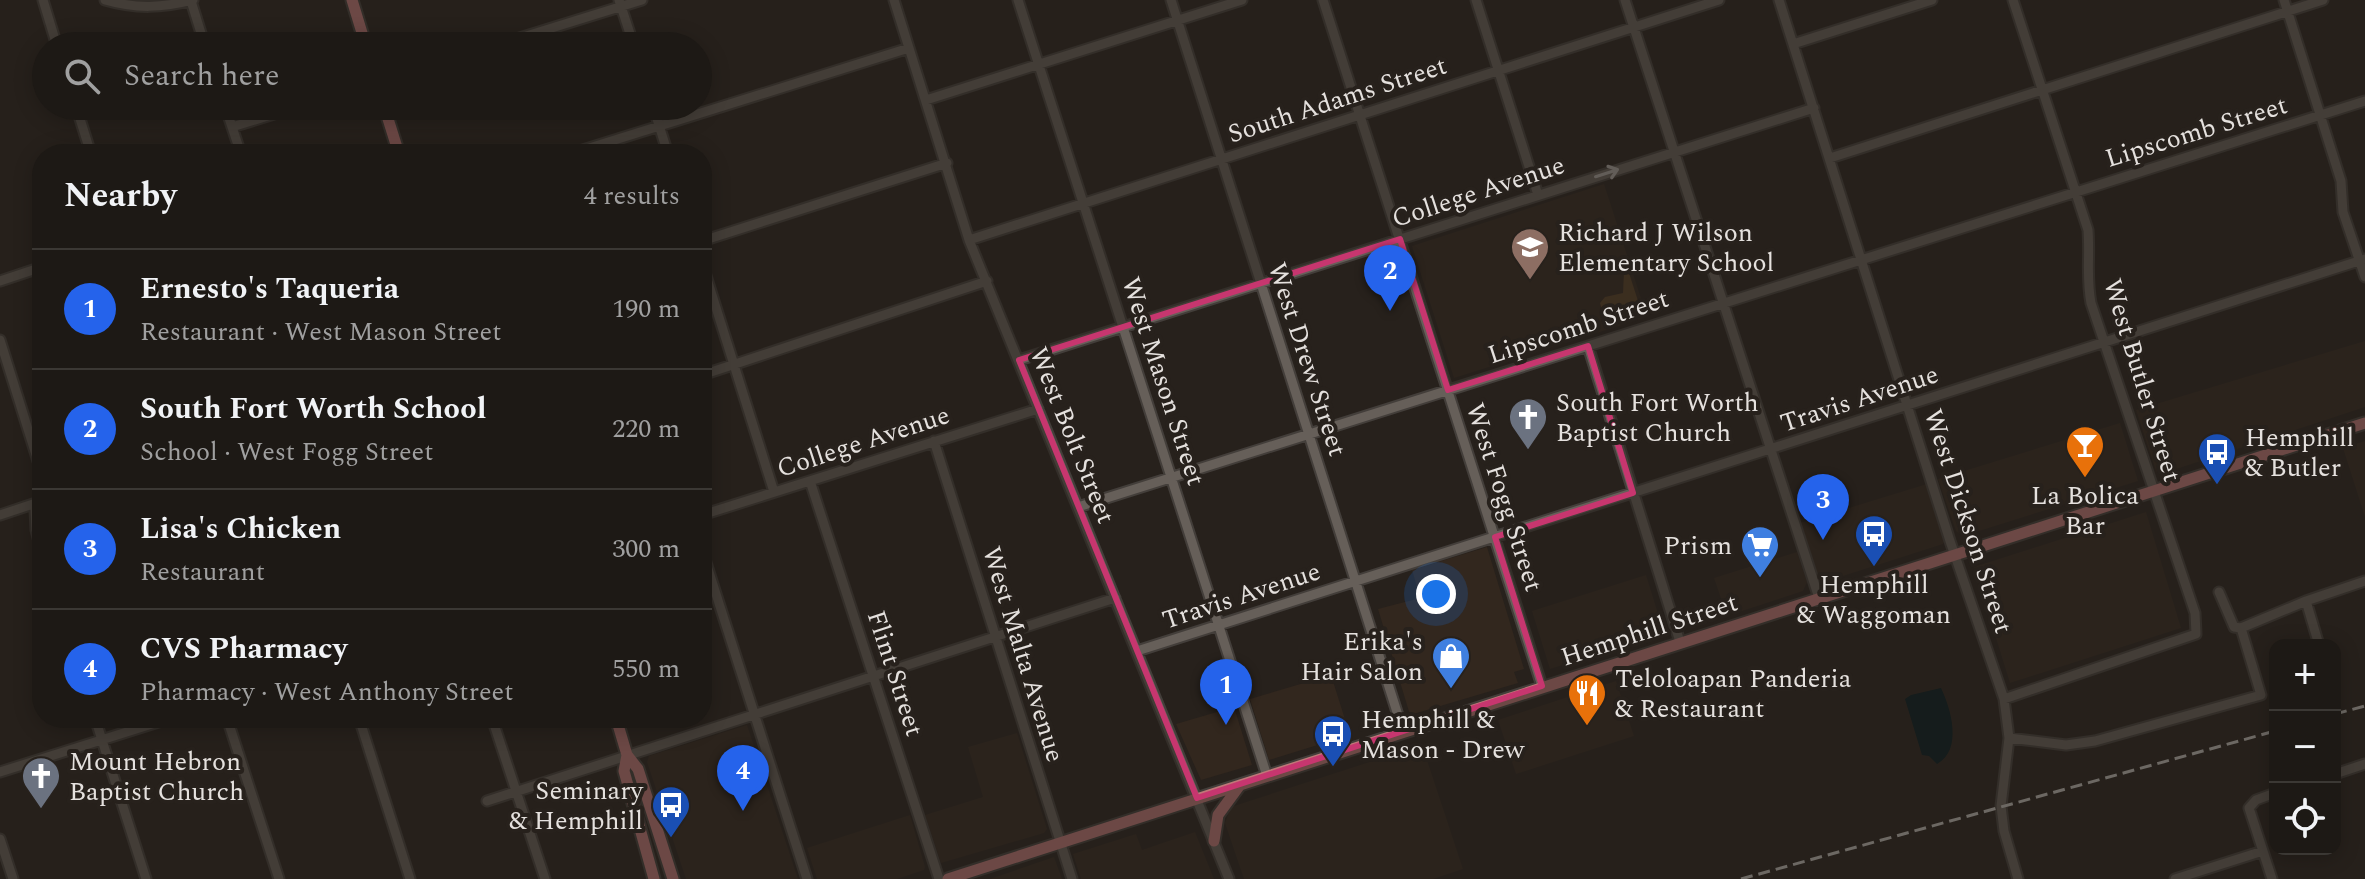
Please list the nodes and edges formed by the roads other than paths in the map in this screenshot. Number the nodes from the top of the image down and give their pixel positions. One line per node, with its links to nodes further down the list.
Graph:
1 (43, 0): 23 (street)
2 (105, 0): 3 (street)
3 (192, 0): 24 (street)
4 (352, 0): 25 (main road)
5 (642, 0): 19 (street)
6 (894, 0): 29 (street, West Bolt Street)
7 (1018, 0): 30 (street, West Mason Street)
8 (1171, 0): 21 (street, West Drew Street)
9 (1242, 0): 21 (street)
10 (1323, 0): 37 (street, West Fogg Street)
11 (1476, 0): 31 (street)
12 (1625, 0): 22 (street)
13 (1719, 0): 22 (street, South Adams Street)
14 (1779, 0): 28 (street, West Dickson Street)
15 (1932, 0): 28 (street)
16 (2013, 0): 32 (street, West Butler Street)
17 (2284, 0): 20 (street)
18 (2323, 0): 20 (street)
19 (620, 3): 26 (street); 27 (street)
20 (2287, 12): 32 (street); 38 (street)
21 (1178, 20): 30 (street); 54 (street, West Drew Street)
22 (1634, 27): 31 (street, South Adams Street); 52 (street)
23 (53, 32)
24 (201, 32)
25 (362, 32)
26 (535, 32)
27 (629, 32)
28 (1793, 44): 35 (street, West Dickson Street)
29 (909, 48): 33 (street, West Bolt Street); 36 (street)
30 (1039, 64): 33 (street); 58 (street, West Mason Street)
31 (1499, 71): 37 (street, South Adams Street); 57 (street)
32 (2042, 90): 53 (street); 56 (street, West Butler Street)
33 (926, 100): 55 (street, West Bolt Street)
34 (2365, 101): 38 (street, Lipscomb Street)
35 (1814, 108): 52 (street, College Avenue); 53 (street, West Dickson Street)
36 (712, 109)
37 (1360, 115): 54 (street, South Adams Street); 60 (street, West Fogg Street)
38 (2320, 115): 56 (street, Lipscomb Street); 63 (street)
39 (80, 120): 47 (street)
40 (230, 120): 46 (street)
41 (255, 120): 46 (street)
42 (388, 120): 49 (main road)
43 (657, 120): 45 (street)
44 (678, 120): 45 (street)
45 (659, 126): 50 (street); 51 (street)
46 (232, 127): 48 (street)
47 (88, 144)
48 (238, 144)
49 (396, 144)
50 (602, 144)
51 (665, 144)
52 (1675, 152): 57 (street, College Avenue, one-way to 52); 70 (street)
53 (1830, 158): 62 (street, West Dickson Street)
54 (1222, 159): 58 (street, South Adams Street); 68 (street, West Drew Street)
55 (947, 163): 59 (street); 61 (street, West Bolt Street)
56 (2077, 192): 62 (street, Lipscomb Street); 73 (street, West Butler Street)
57 (1538, 195): 60 (street, College Avenue)
58 (1083, 204): 61 (street, South Adams Street); 71 (street, West Mason Street)
59 (712, 238)
60 (1400, 239): 68 (street, College Avenue); 78 (street, West Fogg Street)
61 (969, 240): 67 (street, West Bolt Street)
62 (1862, 260): 70 (street, Lipscomb Street); 79 (street, West Dickson Street)
63 (2362, 260): 65 (street); 73 (street, Travis Avenue)
64 (32, 270): 66 (street)
65 (2365, 277)
66 (0, 281)
67 (987, 281): 75 (street, West Bolt Street); 76 (street)
68 (1261, 283): 71 (street, College Avenue); 82 (street, West Drew Street)
69 (712, 295): 76 (street)
70 (1724, 303): 74 (street, Lipscomb Street); 85 (street)
71 (1123, 327): 75 (street, College Avenue); 86 (street, West Mason Street)
72 (0, 340): 84 (street)
73 (2105, 342): 79 (street, Travis Avenue); 88 (street, West Butler Street)
74 (1588, 346): 78 (street, Lipscomb Street); 90 (street)
75 (1019, 360): 80 (street, West Bolt Street)
76 (734, 364): 77 (street); 89 (street)
77 (712, 372)
78 (1448, 390): 82 (street, Lipscomb Street); 95 (street, West Fogg Street)
79 (1908, 405): 85 (street, Travis Avenue); 96 (street, West Dickson Street)
80 (1038, 409): 83 (street, College Avenue); 92 (street, West Bolt Street)
81 (2365, 423): 88 (main road, Hemphill Street)
82 (1309, 434): 86 (street, Lipscomb Street); 97 (street, West Drew Street)
83 (934, 441): 87 (street, College Avenue); 106 (street, West Malta Avenue)
84 (32, 442)
85 (1771, 449): 90 (street, Travis Avenue); 102 (street)
86 (1171, 477): 92 (street, Lipscomb Street); 104 (street, West Mason Street)
87 (810, 481): 89 (street, College Avenue); 110 (street, Flint Street)
88 (2153, 491): 96 (main road, Hemphill Street); 112 (street, West Butler Street)
89 (774, 492): 93 (street, College Avenue)
90 (1633, 493): 95 (street, Travis Avenue); 108 (street)
91 (32, 503): 94 (street)
92 (1078, 507): 101 (street, West Bolt Street)
93 (712, 512)
94 (0, 515)
95 (1495, 537): 97 (street, Travis Avenue); 111 (street, West Fogg Street)
96 (1955, 554): 102 (main road, Hemphill Street); 112 (street, West Dickson Street)
97 (1356, 581): 104 (street, Travis Avenue); 120 (street, West Drew Street)
98 (2365, 581): 103 (street)
99 (712, 582): 113 (street)
100 (2219, 592): 105 (street)
101 (1115, 598): 106 (street); 109 (street, West Bolt Street)
102 (1819, 598): 108 (main road, Hemphill Street)
103 (2306, 601): 105 (street); 107 (street)
104 (1219, 625): 109 (street, Travis Avenue); 127 (street, West Mason Street)
105 (2241, 628): 121 (street)
106 (996, 636): 110 (street); 135 (street, West Malta Avenue)
107 (2317, 639)
108 (1680, 642): 111 (main road, Hemphill Street)
109 (1137, 651): 131 (street, West Bolt Street)
110 (873, 676): 113 (street); 145 (street, Flint Street)
111 (1542, 686): 120 (main road, Hemphill Street)
112 (2004, 699): 121 (street, West Dickson Street)
113 (754, 715): 123 (street); 144 (street)
114 (98, 728): 122 (street)
115 (140, 728): 122 (street)
116 (230, 728): 139 (street)
117 (362, 728): 140 (street)
118 (495, 728): 129 (street)
119 (619, 728): 123 (main road)
120 (1403, 731): 127 (main road, Hemphill Street)
121 (2009, 738): 149 (street, West Dickson Street)
122 (102, 740): 125 (street); 138 (street)
123 (627, 755): 129 (street); 142 (main road); 143 (main road)
124 (2365, 764): 126 (street)
125 (0, 772)
126 (2341, 772)
127 (1267, 776): 128 (main road, Hemphill Street)
128 (1241, 784): 131 (main road, Hemphill Street); 134 (main road)
129 (516, 791): 132 (street); 141 (street)
130 (2269, 795): 136 (street)
131 (1197, 798): 134 (street, West Bolt Street); 135 (main road, Hemphill Street)
132 (487, 801)
133 (0, 839): 137 (street)
134 (1214, 841): 148 (street, West Bolt Street)
135 (1060, 842): 146 (main road, Hemphill Street); 147 (street, West Malta Avenue)
136 (2263, 851): 150 (street); 151 (street)
137 (13, 879)
138 (146, 879)
139 (279, 879)
140 (410, 879)
141 (545, 879)
142 (654, 879)
143 (673, 879)
144 (807, 879)
145 (939, 879)
146 (948, 879)
147 (1072, 879)
148 (1229, 879)
149 (2016, 879)
150 (2175, 879)
151 (2272, 879)

